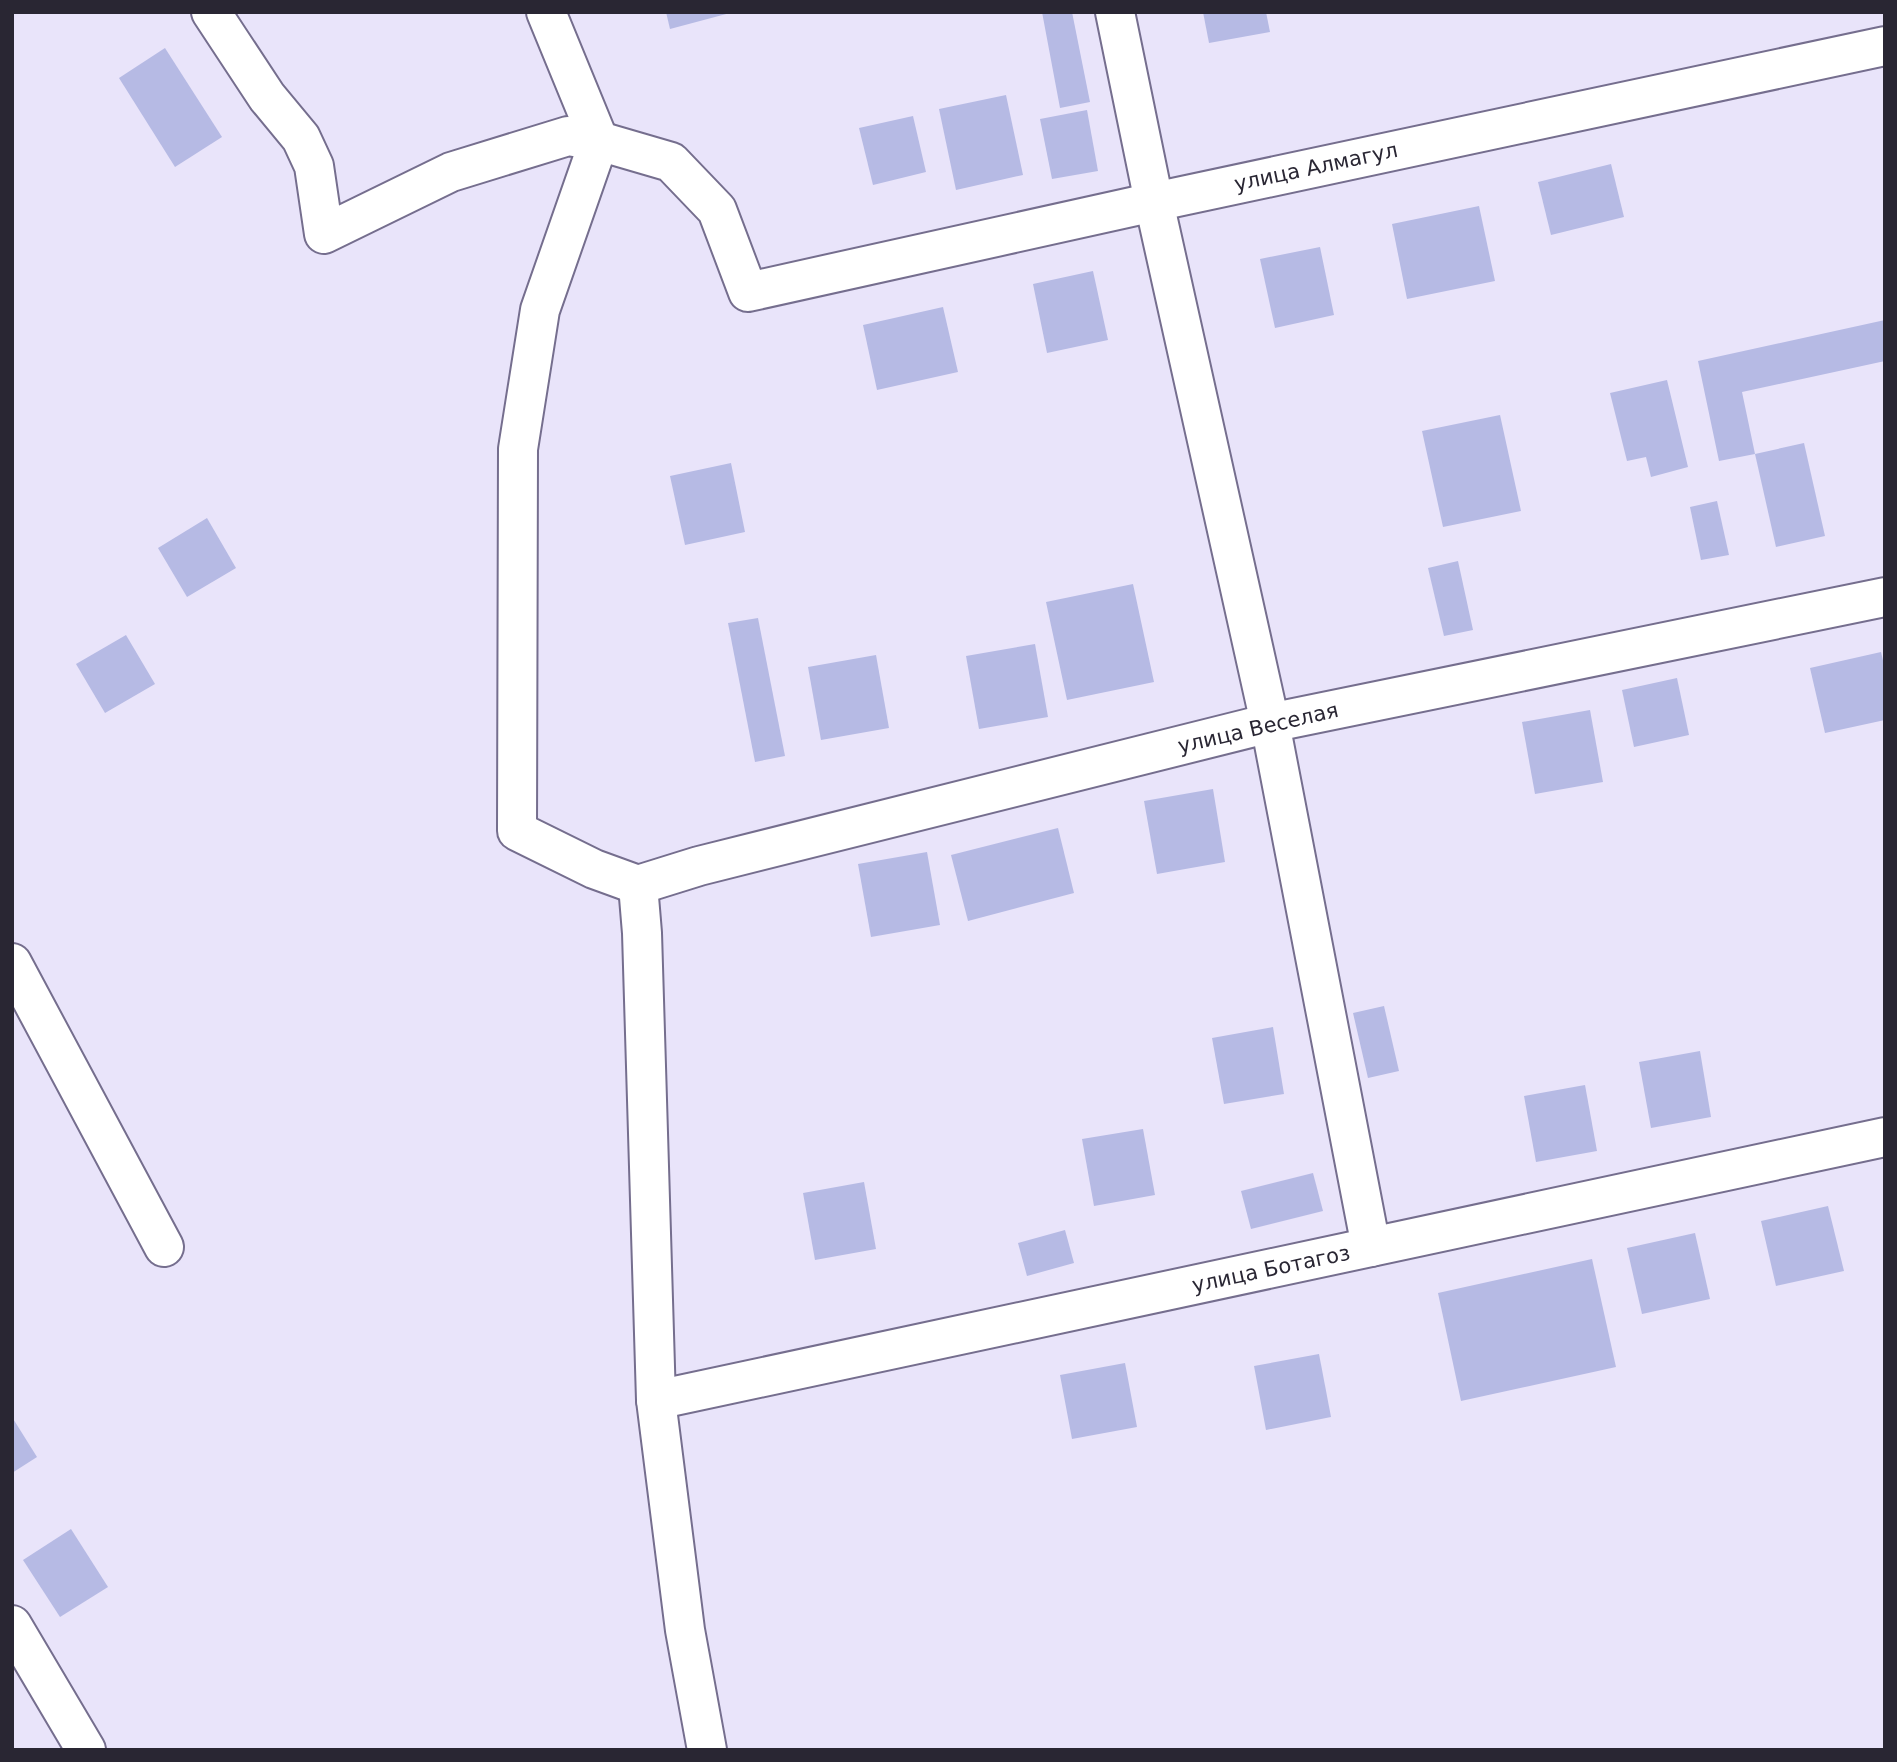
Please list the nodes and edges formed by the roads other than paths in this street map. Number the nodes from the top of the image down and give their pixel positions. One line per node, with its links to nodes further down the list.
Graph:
1 (211, 12): 5 (street)
2 (546, 12): 5 (street)
3 (1115, 12): 6 (street)
4 (1885, 46): 6 (street, улица Алмагул)
5 (599, 141): 6 (street, улица Алмагул); 9 (street)
6 (1154, 202): 8 (street)
7 (1885, 597): 8 (street, улица Веселая)
8 (1270, 723): 9 (street, улица Веселая); 13 (street)
9 (638, 885): 14 (street)
10 (12, 963): 12 (street)
11 (1885, 1137): 13 (street, улица Ботагоз)
12 (164, 1247)
13 (1371, 1248): 14 (street, улица Ботагоз)
14 (656, 1400): 17 (street)
15 (12, 1625): 16 (street)
16 (86, 1750)
17 (708, 1750)

